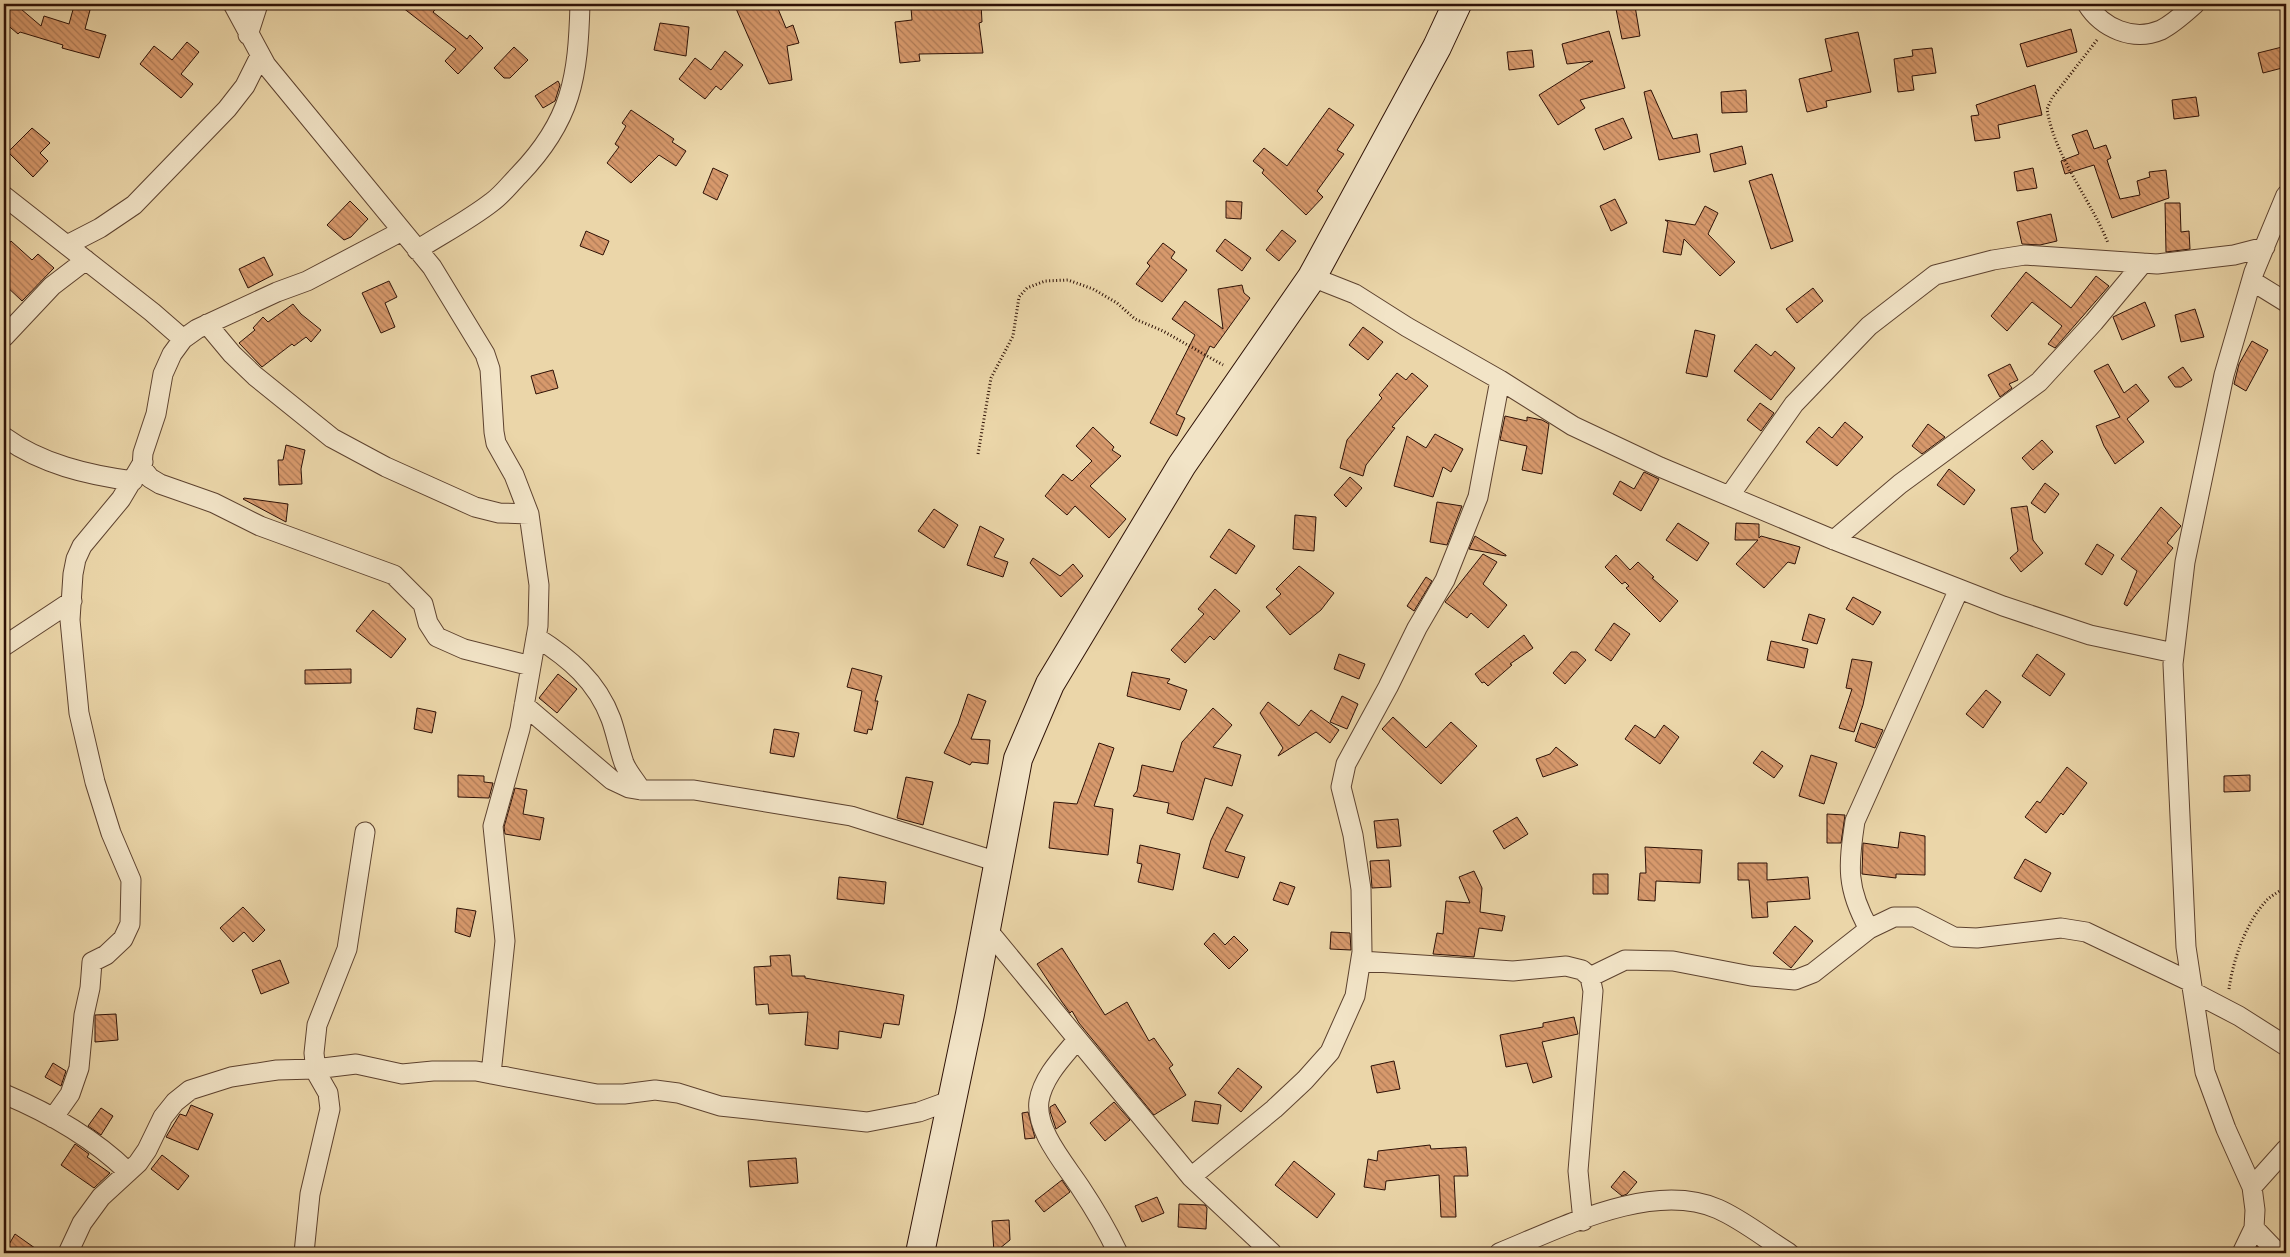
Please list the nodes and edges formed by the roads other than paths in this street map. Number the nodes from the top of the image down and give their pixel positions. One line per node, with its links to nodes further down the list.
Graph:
1 (232, 4): 8 (street)
2 (258, 4): 8 (street)
3 (580, 4): 15 (street)
4 (1457, 4): 18 (street)
5 (2086, 4): 7 (street)
6 (2195, 4): 7 (street)
7 (2176, 10)
8 (248, 35): 9 (street)
9 (260, 56): 12 (street); 13 (street)
10 (2286, 195): 14 (street)
11 (4, 196): 13 (street)
12 (402, 231): 15 (street); 21 (street)
13 (67, 245): 16 (street)
14 (2265, 247): 17 (street); 19 (street)
15 (418, 250): 29 (street)
16 (86, 260): 22 (street); 23 (street)
17 (2143, 263): 28 (street); 30 (street)
18 (1312, 277): 24 (street); 40 (street)
19 (2252, 281): 20 (street); 35 (street)
20 (2286, 302)
21 (207, 324): 23 (street); 29 (street)
22 (4, 337)
23 (183, 339): 26 (street)
24 (1500, 380): 28 (street); 43 (street)
25 (4, 437): 27 (street)
26 (143, 462): 27 (street); 36 (street)
27 (133, 481): 32 (street)
28 (1730, 495): 30 (street)
29 (529, 514): 33 (street)
30 (1834, 540): 31 (street)
31 (1959, 589): 35 (street); 42 (street)
32 (72, 601): 34 (street); 52 (street)
33 (536, 637): 36 (street); 38 (street)
34 (4, 646)
35 (2174, 653): 45 (street)
36 (531, 666): 37 (street)
37 (524, 705): 38 (street); 49 (street)
38 (641, 790): 40 (street)
39 (365, 832): 48 (street)
40 (998, 862): 41 (street)
41 (985, 927): 46 (street); 51 (street)
42 (1869, 929): 44 (street); 45 (street)
43 (1360, 961): 44 (street); 55 (street)
44 (1590, 978): 57 (street)
45 (2192, 987): 47 (street); 56 (street)
46 (1077, 1040): 55 (street); 62 (street)
47 (2286, 1046)
48 (315, 1069): 49 (street); 54 (street); 60 (street)
49 (491, 1074): 51 (street)
50 (4, 1094): 52 (street)
51 (952, 1100): 61 (street)
52 (52, 1118): 54 (street)
53 (2286, 1149): 56 (street)
54 (127, 1172): 59 (street)
55 (1191, 1178): 63 (street)
56 (2252, 1187): 58 (street)
57 (1583, 1221): 64 (street); 65 (street)
58 (2254, 1228): 66 (street); 67 (street)
59 (68, 1253)
60 (304, 1253)
61 (920, 1253)
62 (1118, 1253)
63 (1272, 1253)
64 (1500, 1253)
65 (1789, 1253)
66 (2242, 1253)
67 (2278, 1253)

